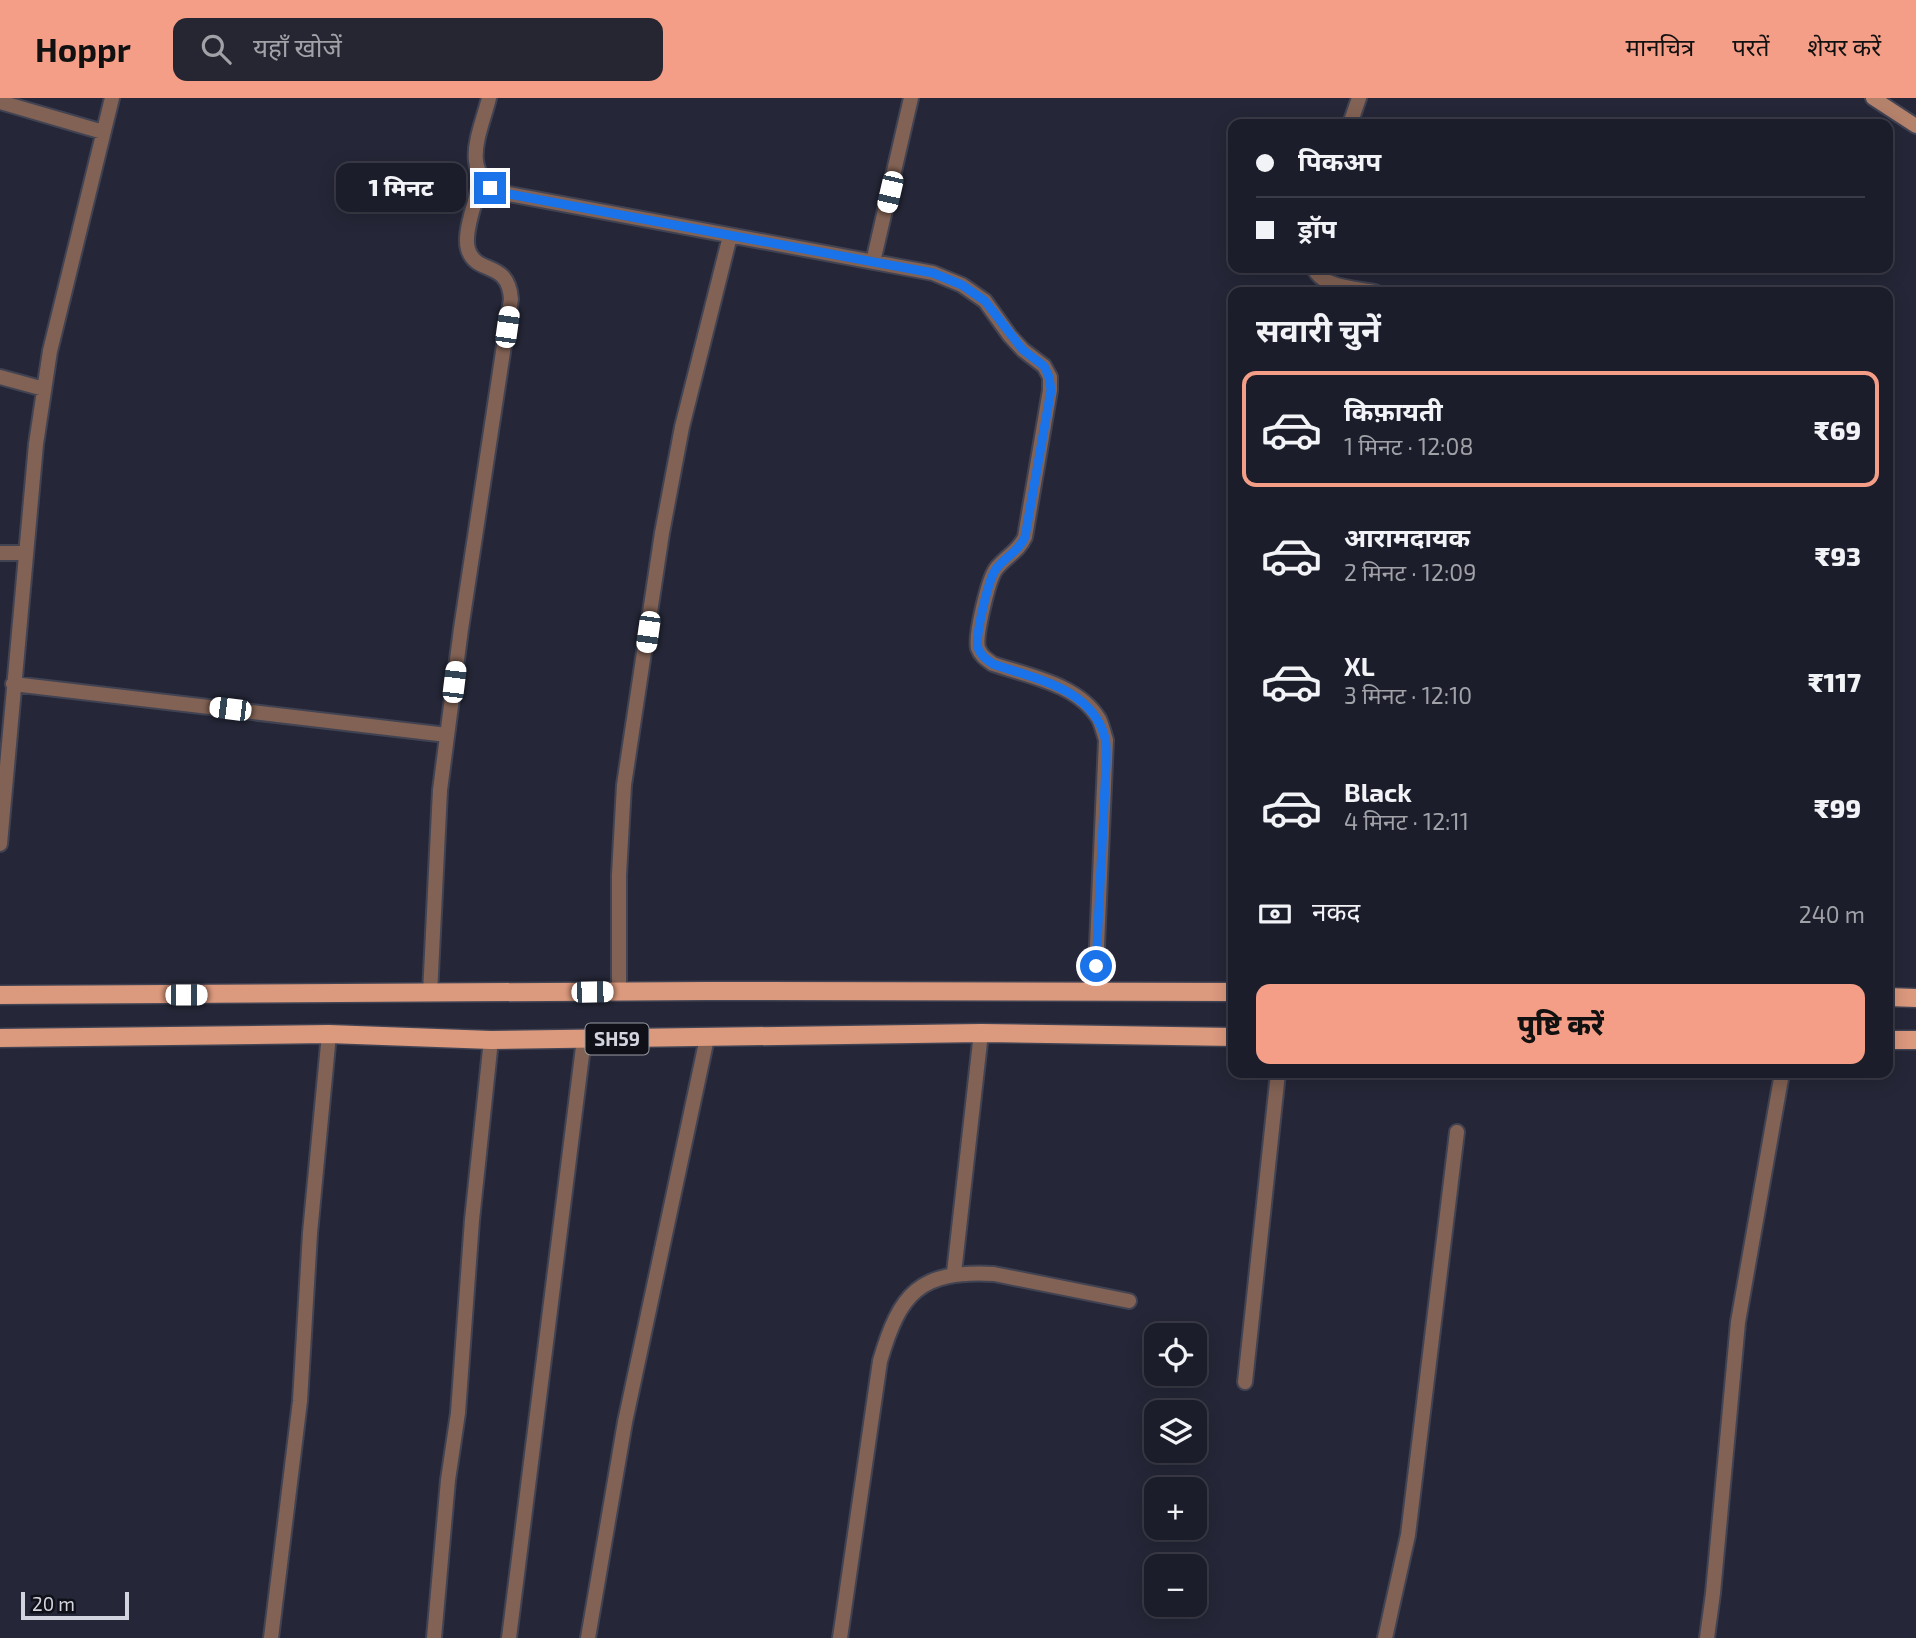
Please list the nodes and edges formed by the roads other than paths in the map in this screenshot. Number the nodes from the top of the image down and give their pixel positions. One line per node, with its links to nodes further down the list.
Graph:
1 (112, 98): 9 (street)
2 (489, 98): 10 (street)
3 (911, 98): 12 (street)
4 (1359, 98): 7 (street)
5 (1873, 98): 8 (main road)
6 (0, 102): 9 (street)
7 (1352, 119)
8 (1916, 126)
9 (103, 132): 16 (street)
10 (482, 179): 11 (street); 20 (street)
11 (730, 236): 12 (street); 23 (street)
12 (873, 262): 22 (street)
13 (1316, 273): 14 (street)
14 (1352, 287)
15 (0, 377): 16 (street)
16 (44, 389): 18 (street)
17 (0, 553): 18 (street)
18 (26, 553): 19 (street)
19 (13, 684): 20 (street); 21 (street)
20 (447, 735): 25 (street)
21 (0, 844)
22 (1095, 991): 23 (main road, SH59); 24 (main road, SH59)
23 (619, 992): 25 (main road, SH59)
24 (1228, 992)
25 (430, 994): 26 (main road, SH59)
26 (0, 995)
27 (1893, 997): 28 (main road)
28 (1916, 998)
29 (328, 1034): 32 (main road, SH59); 34 (main road, SH59); 44 (street)
30 (981, 1034): 31 (main road, SH59); 33 (main road, SH59); 41 (street)
31 (1228, 1037)
32 (0, 1038)
33 (707, 1038): 35 (main road, SH59); 47 (street)
34 (491, 1040): 35 (main road, SH59); 45 (street)
35 (584, 1040): 46 (street)
36 (1893, 1040): 37 (main road)
37 (1916, 1040)
38 (1277, 1078): 43 (street)
39 (1781, 1078): 50 (street)
40 (1457, 1132): 49 (street)
41 (954, 1273): 42 (street); 48 (street)
42 (1129, 1301)
43 (1245, 1382)
44 (271, 1638)
45 (434, 1638)
46 (509, 1638)
47 (588, 1638)
48 (840, 1638)
49 (1385, 1638)
50 (1707, 1638)

